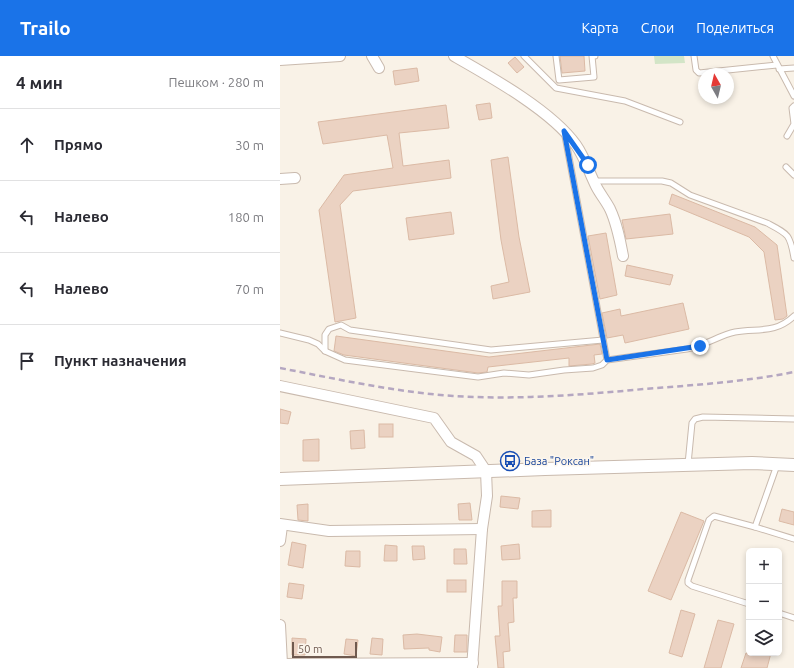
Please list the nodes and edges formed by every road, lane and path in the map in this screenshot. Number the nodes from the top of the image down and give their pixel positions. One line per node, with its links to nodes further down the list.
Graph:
1 (340, 56): 9 (street)
2 (372, 56): 11 (street)
3 (454, 56): 16 (street)
4 (524, 56): 15 (lane)
5 (556, 56): 6 (lane)
6 (595, 56)
7 (694, 56): 10 (lane)
8 (773, 56): 10 (lane)
9 (280, 60)
10 (778, 67): 12 (lane); 13 (lane)
11 (379, 68)
12 (794, 68)
13 (794, 96)
14 (794, 106): 17 (lane)
15 (680, 122)
16 (564, 131): 22 (street); 27 (lane)
17 (787, 136)
18 (786, 167): 19 (lane)
19 (794, 175)
20 (295, 178): 21 (street)
21 (280, 179)
22 (594, 181): 23 (street); 24 (lane)
23 (623, 256)
24 (794, 258)
25 (794, 316): 29 (lane)
26 (280, 333): 28 (lane)
27 (603, 340): 28 (lane); 29 (lane)
28 (325, 351): 29 (lane)
29 (607, 360)
30 (280, 386): 35 (street)
31 (794, 419): 33 (lane)
32 (777, 464): 33 (street); 34 (street); 38 (lane)
33 (688, 465): 35 (street)
34 (794, 465)
35 (486, 471): 36 (street); 39 (street)
36 (280, 479)
37 (281, 525): 39 (street); 41 (street)
38 (755, 526): 40 (lane); 42 (lane)
39 (482, 529): 47 (street)
40 (794, 539)
41 (280, 541)
42 (746, 603)
43 (782, 614): 44 (lane)
44 (794, 618)
45 (280, 625): 46 (street)
46 (281, 664): 47 (street)
47 (472, 666)

